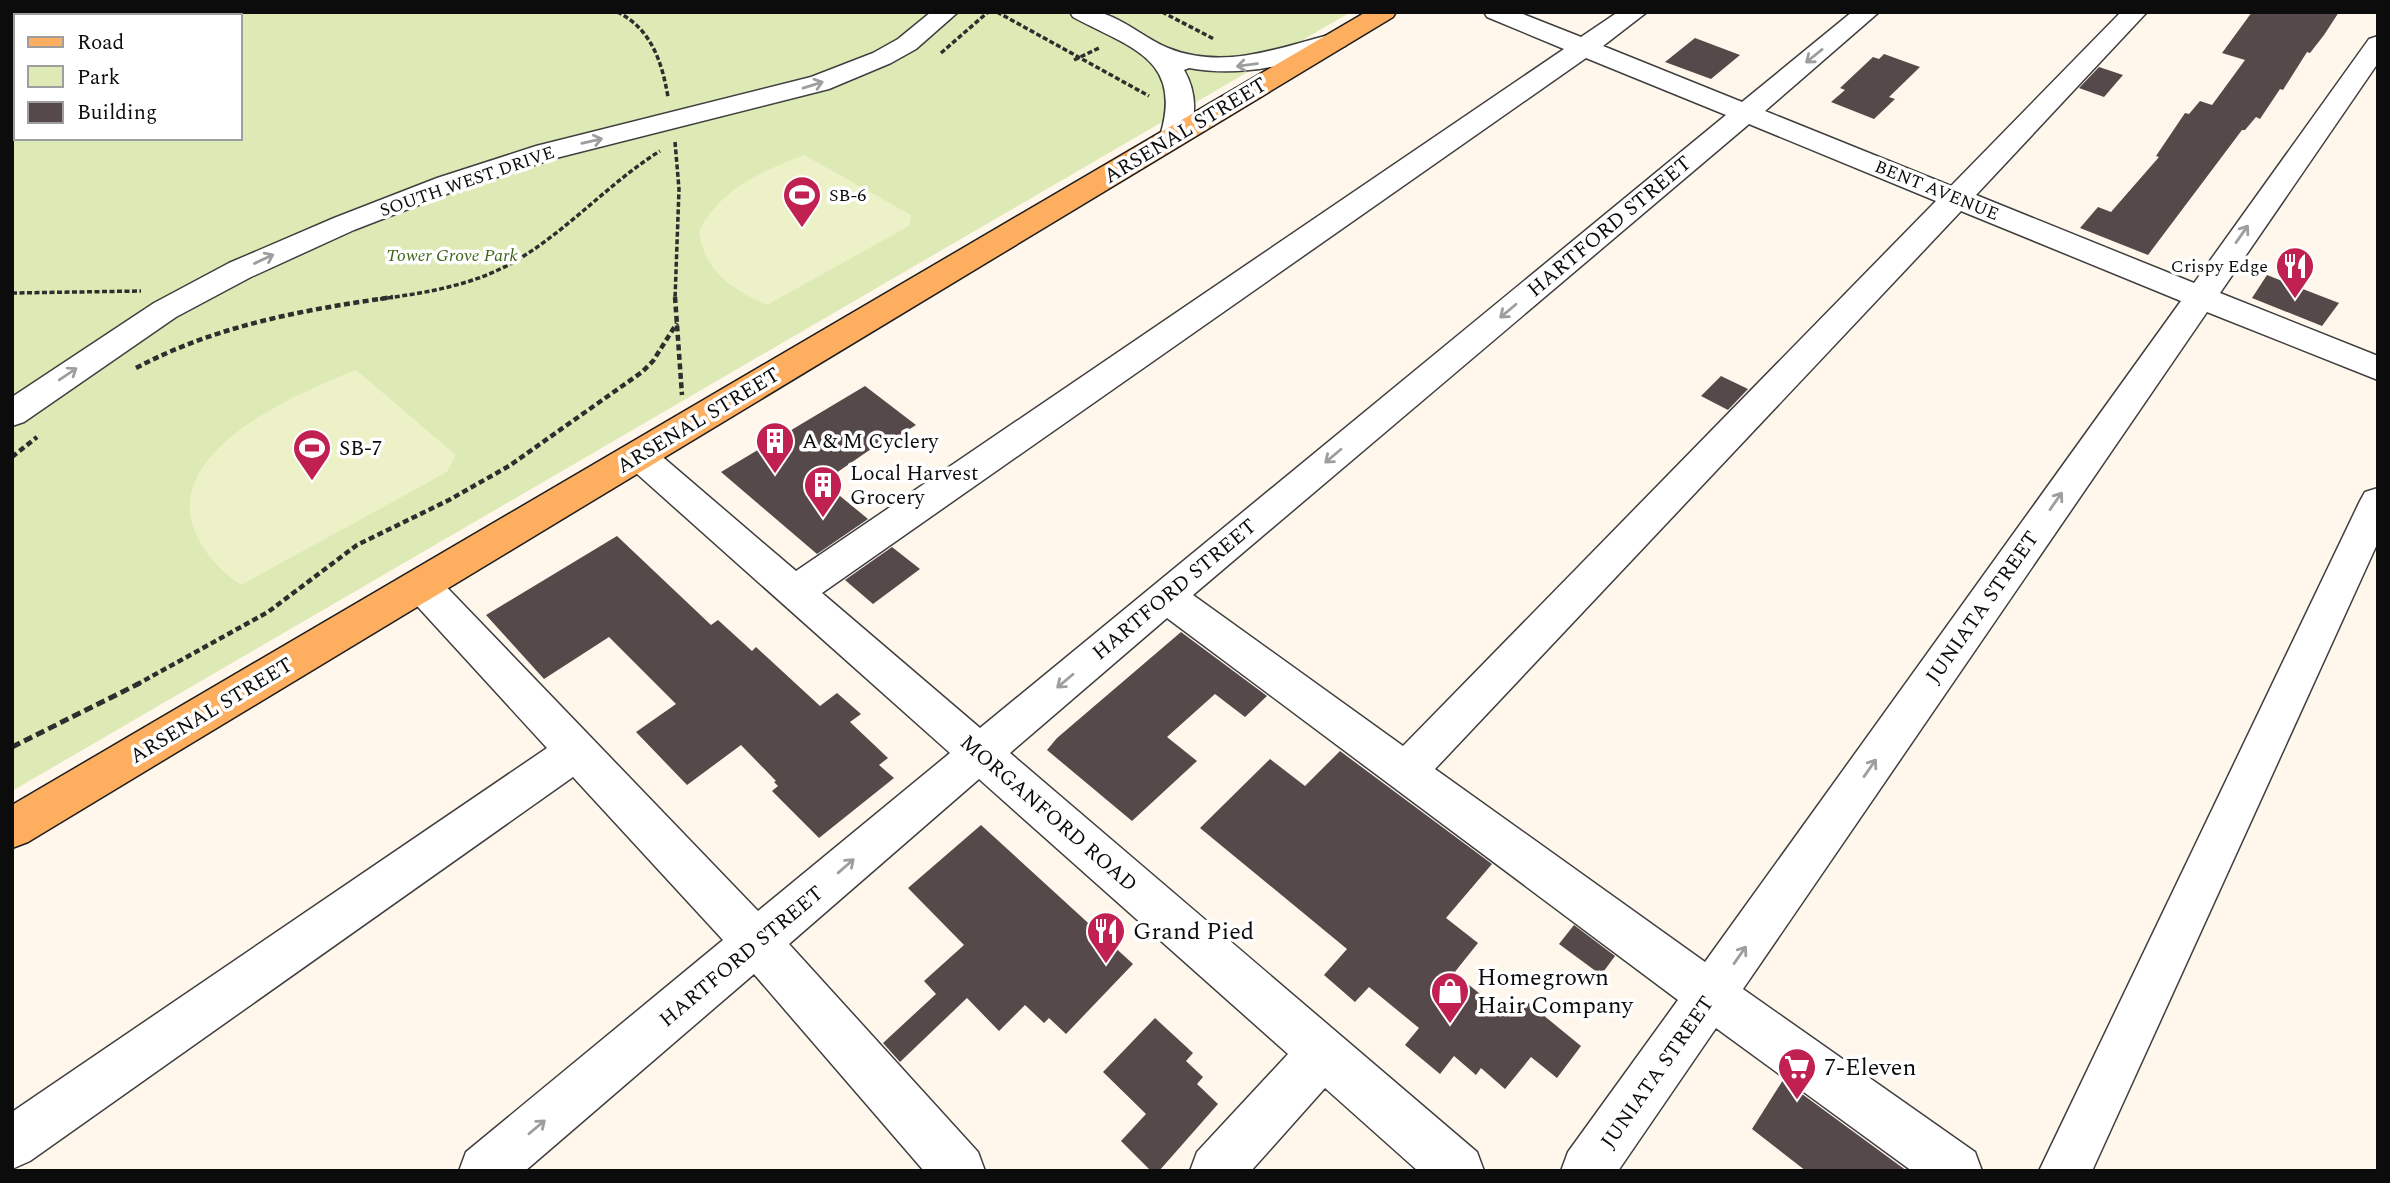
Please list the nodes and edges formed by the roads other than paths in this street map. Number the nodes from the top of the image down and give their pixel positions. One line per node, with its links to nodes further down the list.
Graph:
1 (947, 12): 18 (street, SOUTH WEST DRIVE, one-way to 1)
2 (1082, 12): 11 (street)
3 (1384, 12): 8 (main road, ARSENAL STREET)
4 (1496, 12): 10 (street, BENT AVENUE)
5 (1635, 12): 10 (street)
6 (1867, 12): 13 (street, HARTFORD STREET, one-way to 13)
7 (2135, 12): 15 (street)
8 (1336, 41): 11 (street, one-way to 11); 12 (main road, ARSENAL STREET)
9 (2378, 44): 16 (street, JUNIATA STREET, one-way to 9)
10 (1583, 48): 13 (street, BENT AVENUE); 22 (street)
11 (1157, 53): 12 (street); 14 (street)
12 (1241, 97): 14 (main road, ARSENAL STREET)
13 (1745, 112): 15 (street, BENT AVENUE); 23 (street, HARTFORD STREET, one-way to 23)
14 (1174, 136): 19 (main road, ARSENAL STREET)
15 (1956, 198): 16 (street, BENT AVENUE); 26 (street)
16 (2198, 297): 17 (street, BENT AVENUE); 29 (street, JUNIATA STREET, one-way to 16)
17 (2378, 369)
18 (12, 414)
19 (639, 456): 21 (main road, ARSENAL STREET); 22 (street, MORGANFORD ROAD)
20 (2378, 501): 38 (street)
21 (421, 585): 24 (street); 27 (main road, ARSENAL STREET)
22 (795, 591): 25 (street, MORGANFORD ROAD)
23 (1166, 596): 25 (street, HARTFORD STREET, one-way to 25); 26 (street)
24 (578, 750): 28 (street); 31 (street)
25 (980, 753): 28 (street, HARTFORD STREET, one-way to 25); 30 (street, MORGANFORD ROAD)
26 (1406, 771): 29 (street)
27 (12, 828)
28 (757, 943): 32 (street, HARTFORD STREET, one-way to 28); 33 (street)
29 (1712, 996): 36 (street, JUNIATA STREET); 37 (street)
30 (1323, 1053): 34 (street); 35 (street, MORGANFORD ROAD)
31 (12, 1143)
32 (485, 1171)
33 (959, 1171)
34 (1216, 1171)
35 (1458, 1171)
36 (1587, 1171)
37 (1956, 1171)
38 (2065, 1171)

